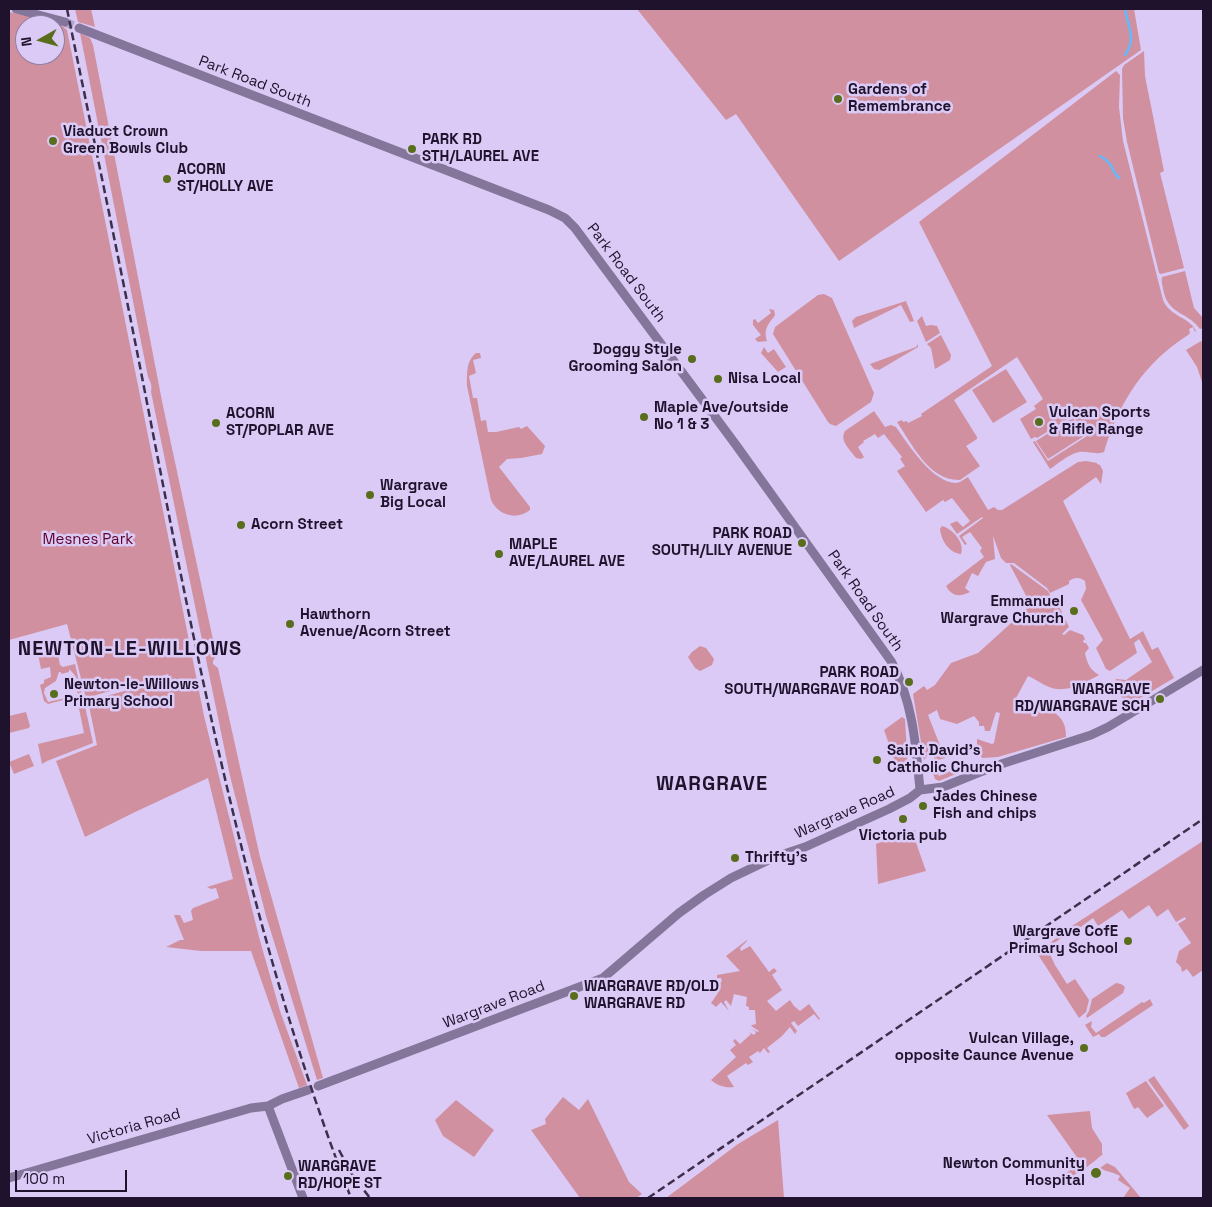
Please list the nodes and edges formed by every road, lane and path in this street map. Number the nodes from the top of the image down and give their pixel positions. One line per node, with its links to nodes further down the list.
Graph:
1 (16, 9): 2 (street)
2 (43, 15)
3 (79, 28): 5 (street, Park Road South)
4 (1203, 670): 5 (street, Wargrave Road)
5 (920, 790): 6 (street, Wargrave Road)
6 (318, 1086)
7 (308, 1090): 8 (street)
8 (268, 1106): 9 (street, Victoria Road); 10 (street)
9 (9, 1178)
10 (302, 1198)

